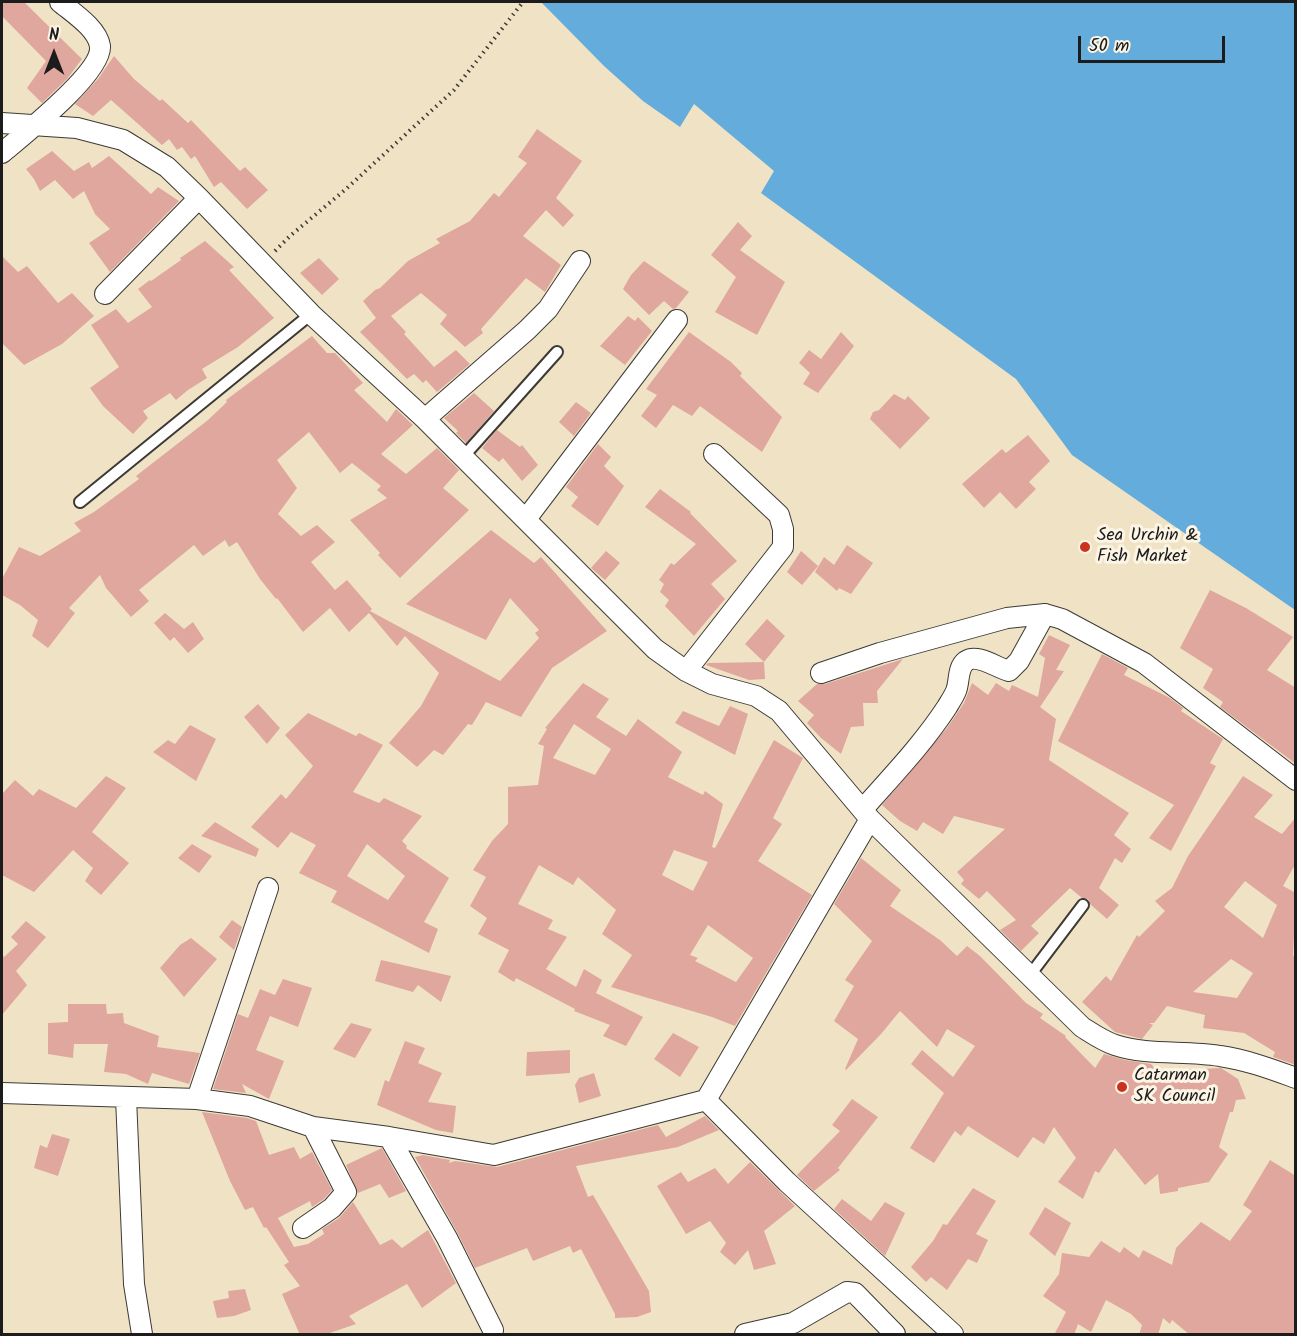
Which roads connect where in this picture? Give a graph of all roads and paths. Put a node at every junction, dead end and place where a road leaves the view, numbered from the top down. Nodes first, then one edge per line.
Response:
1 (60, 2) edge
2 (524, 2) edge
3 (2, 123) edge
4 (38, 124) junction
5 (2, 153) edge
6 (200, 198) junction
7 (580, 261) dead end
8 (263, 264) junction
9 (105, 294) dead end
10 (311, 314) junction
11 (677, 320) dead end
12 (557, 352) dead end
13 (425, 419) junction
14 (714, 454) dead end
15 (463, 456) junction
16 (80, 502) dead end
17 (526, 519) junction
18 (1045, 614) junction
19 (686, 671) junction
20 (821, 673) dead end
21 (1296, 780) edge
22 (866, 814) junction
23 (268, 888) dead end
24 (1083, 905) dead end
25 (1030, 975) junction
26 (1296, 1078) edge
27 (2, 1093) edge
28 (126, 1098) junction
29 (197, 1099) junction
30 (706, 1100) junction
31 (313, 1127) junction
32 (389, 1137) junction
33 (303, 1228) dead end
34 (796, 1329) edge
35 (493, 1330) dead end
36 (142, 1335) edge
37 (746, 1335) edge
38 (895, 1335) edge
39 (953, 1335) edge

1 - 4 street
2 - 8 path
3 - 4 street
4 - 5 street
4 - 6 street
6 - 8 street
6 - 9 street
7 - 13 street
8 - 10 street
10 - 13 street
10 - 16 lane
11 - 17 street
12 - 15 lane
13 - 15 street
14 - 19 street
15 - 17 street
17 - 19 street
18 - 20 street
18 - 21 street
18 - 22 street
19 - 22 street
22 - 25 street
22 - 30 street
23 - 29 street
24 - 25 lane
25 - 26 street
27 - 28 street
28 - 29 street
28 - 36 street
29 - 31 street
30 - 32 street
30 - 39 street
31 - 32 street
31 - 33 street
32 - 35 street
34 - 37 street
34 - 38 street

